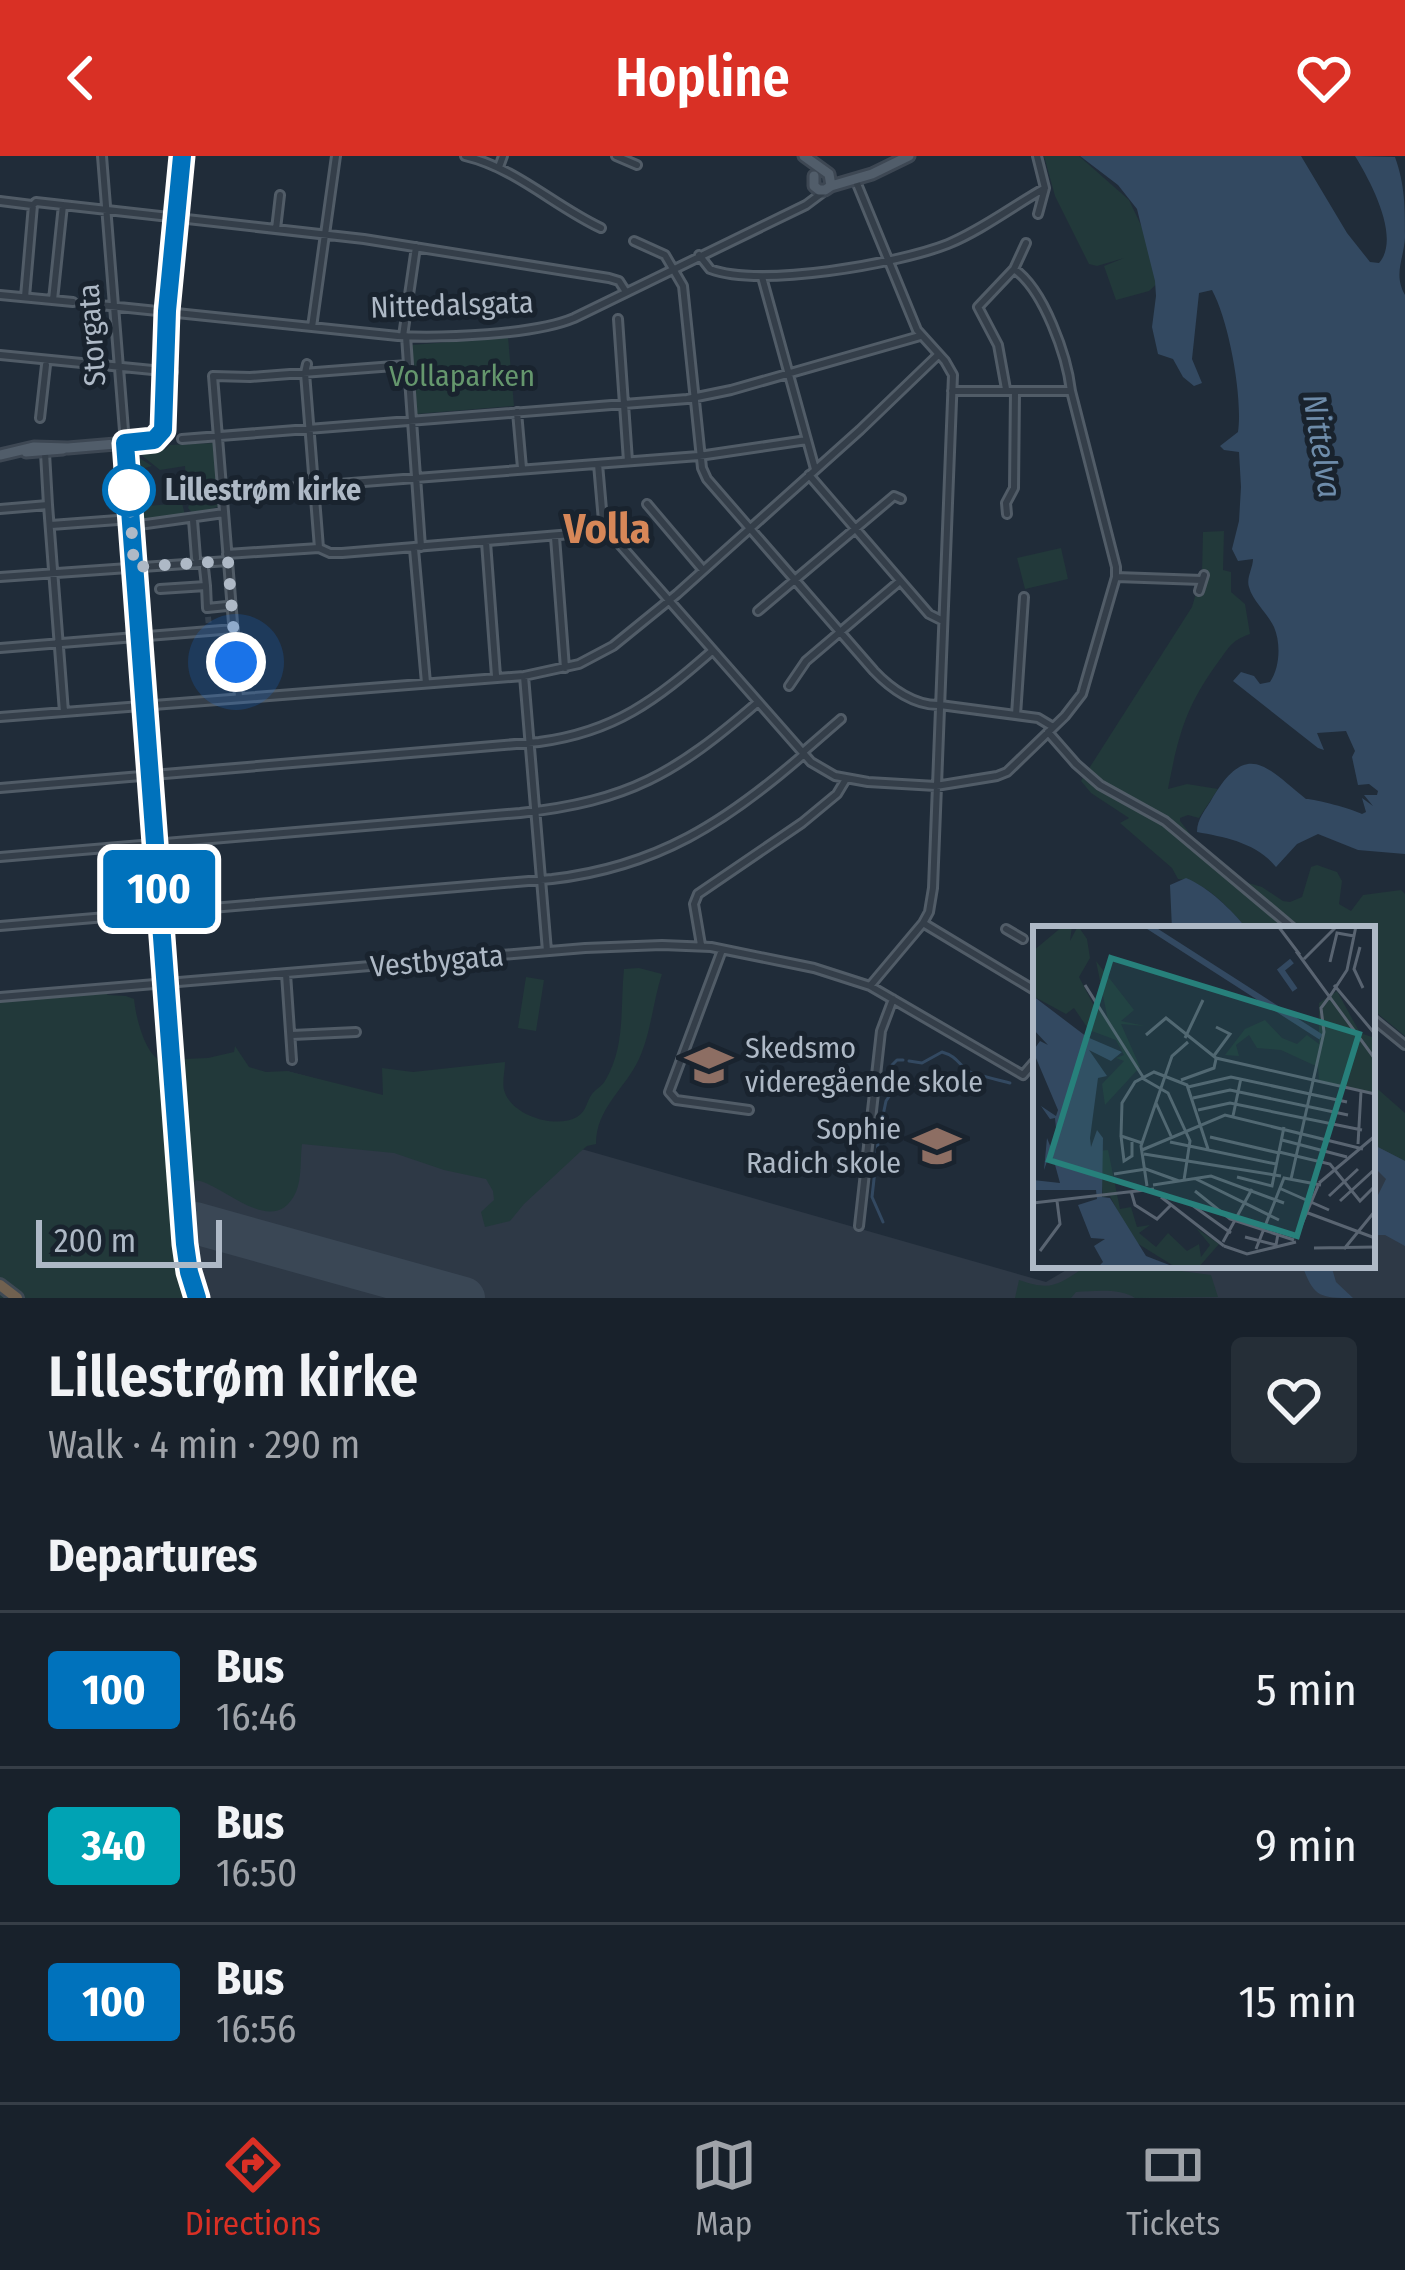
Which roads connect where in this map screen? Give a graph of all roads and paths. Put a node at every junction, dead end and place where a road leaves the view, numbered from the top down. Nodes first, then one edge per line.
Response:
1 (103, 156) edge
2 (182, 156) edge
3 (336, 156) edge
4 (465, 156) edge
5 (503, 156) edge
6 (616, 156) edge
7 (801, 156) edge
8 (909, 156) edge
9 (1037, 156) edge
10 (638, 165) dead end
11 (499, 167) junction
12 (855, 178) junction
13 (823, 181) junction
14 (1045, 188) junction
15 (280, 195) dead end
16 (0, 201) edge
17 (35, 205) junction
18 (63, 205) junction
19 (107, 212) junction
20 (1038, 214) dead end
21 (176, 219) junction
22 (601, 228) dead end
23 (276, 229) junction
24 (322, 234) junction
25 (634, 241) dead end
26 (1026, 243) dead end
27 (416, 247) junction
28 (699, 255) junction
29 (891, 262) junction
30 (1014, 269) junction
31 (675, 270) junction
32 (762, 277) junction
33 (626, 292) junction
34 (0, 295) edge
35 (25, 297) junction
36 (53, 300) junction
37 (73, 302) dead end
38 (90, 304) dead end
39 (114, 306) junction
40 (167, 311) junction
41 (618, 319) dead end
42 (312, 327) junction
43 (404, 336) junction
44 (920, 336) junction
45 (938, 355) junction
46 (0, 356) edge
47 (46, 365) dead end
48 (407, 365) junction
49 (119, 367) junction
50 (306, 369) junction
51 (169, 372) junction
52 (789, 372) junction
53 (1074, 388) junction
54 (1010, 390) junction
55 (952, 391) junction
56 (694, 398) junction
57 (624, 403) junction
58 (517, 412) junction
59 (40, 418) dead end
60 (412, 420) junction
61 (309, 428) junction
62 (218, 436) junction
63 (182, 439) dead end
64 (807, 440) junction
65 (125, 443) junction
66 (68, 448) junction
67 (21, 452) junction
68 (2, 453) edge
69 (45, 453) junction
70 (699, 456) junction
71 (628, 461) junction
72 (598, 464) junction
73 (522, 470) junction
74 (812, 472) junction
75 (416, 478) junction
76 (315, 486) junction
77 (222, 493) junction
78 (901, 500) dead end
79 (647, 504) dead end
80 (48, 505) junction
81 (2, 509) edge
82 (224, 513) junction
83 (1007, 514) dead end
84 (193, 519) junction
85 (135, 522) junction
86 (51, 525) junction
87 (749, 528) junction
88 (855, 529) junction
89 (608, 531) junction
90 (555, 537) junction
91 (486, 542) junction
92 (319, 548) junction
93 (417, 548) junction
94 (196, 558) dead end
95 (227, 558) junction
96 (134, 567) junction
97 (204, 568) dead end
98 (703, 570) junction
99 (54, 573) junction
100 (0, 577) edge
101 (1116, 577) junction
102 (794, 579) junction
103 (900, 580) junction
104 (206, 586) junction
105 (160, 589) dead end
106 (1199, 591) dead end
107 (1024, 597) dead end
108 (669, 601) junction
109 (227, 606) dead end
110 (758, 611) dead end
111 (943, 621) junction
112 (234, 629) junction
113 (840, 632) junction
114 (140, 636) junction
115 (58, 642) junction
116 (0, 648) edge
117 (712, 651) junction
118 (565, 668) junction
119 (524, 676) junction
120 (496, 678) junction
121 (426, 683) junction
122 (789, 686) dead end
123 (239, 698) junction
124 (757, 703) junction
125 (940, 705) junction
126 (145, 706) junction
127 (64, 712) junction
128 (1016, 715) junction
129 (0, 717) edge
130 (841, 719) dead end
131 (1051, 729) junction
132 (531, 742) junction
133 (803, 754) junction
134 (150, 775) junction
135 (846, 779) junction
136 (936, 786) junction
137 (0, 788) edge
138 (536, 811) junction
139 (155, 844) junction
140 (0, 857) edge
141 (542, 880) junction
142 (160, 913) junction
143 (923, 923) junction
144 (0, 926) edge
145 (1290, 926) edge
146 (1006, 929) dead end
147 (1023, 939) dead end
148 (701, 946) junction
149 (722, 949) junction
150 (547, 951) junction
151 (286, 973) junction
152 (166, 983) junction
153 (870, 986) junction
154 (1033, 990) edge
155 (0, 997) edge
156 (893, 999) junction
157 (1375, 1020) edge
158 (356, 1032) dead end
159 (292, 1035) junction
160 (1405, 1045) edge
161 (292, 1060) dead end
162 (1033, 1063) edge
163 (749, 1110) dead end
164 (860, 1226) dead end
165 (0, 1285) edge
166 (17, 1298) edge
167 (197, 1298) edge

1 - 19 street, Storgata
2 - 21 main road
3 - 24 street
4 - 11 street
5 - 11 street
6 - 10 street
7 - 13 main road
8 - 12 main road
9 - 14 street
11 - 22 street
12 - 13 main road
12 - 29 street
13 - 28 street, Nittedalsgata
14 - 20 street
14 - 29 street
15 - 23 street
16 - 17 street
17 - 18 street
17 - 35 street
18 - 19 street
18 - 36 street
19 - 21 street
19 - 39 street, Storgata
21 - 23 street
21 - 40 main road
23 - 24 street
24 - 27 street
24 - 42 street
25 - 31 street
26 - 30 street
27 - 33 street
27 - 43 street
28 - 31 street, Nittedalsgata
28 - 32 street
29 - 32 street
29 - 44 street
30 - 53 street
30 - 54 street
31 - 33 street, Nittedalsgata
31 - 56 street
32 - 52 street
33 - 43 street, Nittedalsgata
34 - 35 street
35 - 36 street
36 - 37 street
38 - 39 street, Nittedalsgata
39 - 40 street, Nittedalsgata
39 - 49 street, Storgata
40 - 42 street, Nittedalsgata
40 - 51 main road
41 - 57 street
42 - 43 street, Nittedalsgata
43 - 48 street
44 - 45 street
44 - 52 street
45 - 55 street
45 - 74 street
46 - 49 street
47 - 59 street
48 - 50 street
48 - 60 street
49 - 51 street
49 - 65 street, Storgata
50 - 61 street
50 - 62 street
51 - 65 main road
52 - 56 street
52 - 64 street
53 - 54 street
53 - 101 street
54 - 55 street
54 - 83 street
55 - 111 street
56 - 57 street
56 - 70 street
57 - 58 street
57 - 71 street
58 - 60 street
58 - 73 street
60 - 61 street
60 - 75 street
61 - 62 street
61 - 76 street
62 - 63 street
62 - 77 street
64 - 70 street
64 - 74 street
65 - 66 main road
65 - 85 main road, Storgata
66 - 67 main road
66 - 69 main road
67 - 68 main road
67 - 69 main road
69 - 80 street
70 - 71 street
70 - 87 street
71 - 72 street
72 - 73 street
72 - 89 street
73 - 75 street
74 - 87 street
74 - 88 street
75 - 76 street
75 - 93 street
76 - 77 street
76 - 92 street
77 - 82 street
78 - 88 street
79 - 98 street
80 - 81 street
80 - 86 street
82 - 84 street
82 - 95 street
84 - 85 street
84 - 94 street
85 - 86 street
85 - 96 main road, Storgata
86 - 99 street
87 - 98 street
87 - 102 street
88 - 102 street
88 - 103 street
89 - 90 street
89 - 108 street
90 - 91 street
90 - 118 street
91 - 93 street
91 - 120 street
92 - 93 street
92 - 95 street
93 - 121 street
95 - 96 street
95 - 112 street
96 - 99 street
96 - 114 main road, Storgata
97 - 104 street
98 - 108 street
99 - 100 street
99 - 115 street
101 - 106 street
101 - 131 street
102 - 110 street
102 - 113 street
103 - 111 street
103 - 113 street
104 - 105 street
104 - 109 street
107 - 128 street
108 - 117 street
108 - 118 street
111 - 125 street
112 - 114 street
112 - 123 street
113 - 122 street
113 - 125 street
114 - 115 street
114 - 126 main road, Storgata
115 - 116 street
115 - 127 street
117 - 124 street
117 - 132 street
118 - 119 street
119 - 120 street
119 - 132 street
120 - 121 street
121 - 123 street
123 - 126 street
124 - 133 street
124 - 138 street
125 - 128 street
125 - 136 street
126 - 127 street
126 - 134 main road, Storgata
127 - 129 street
128 - 131 street
130 - 133 street
131 - 136 street
131 - 145 street
132 - 134 street
132 - 138 street
133 - 135 street
133 - 141 street
134 - 137 street
134 - 139 main road, Storgata
135 - 136 street
135 - 148 street
136 - 143 street
138 - 139 street
138 - 141 street
139 - 140 street
139 - 142 main road, Storgata
141 - 142 street
141 - 150 street
142 - 144 street
142 - 152 main road, Storgata
143 - 153 street
143 - 154 street
146 - 147 street
148 - 149 street, Vestbygata
148 - 150 street, Vestbygata
149 - 153 street, Vestbygata
149 - 163 street
150 - 151 street, Vestbygata
151 - 152 street, Vestbygata
151 - 159 street
152 - 155 street, Vestbygata
152 - 167 main road, Storgata
153 - 156 street, Vestbygata
156 - 162 street, Vestbygata
156 - 164 street
157 - 160 street
158 - 159 street
159 - 161 street
165 - 166 highway

